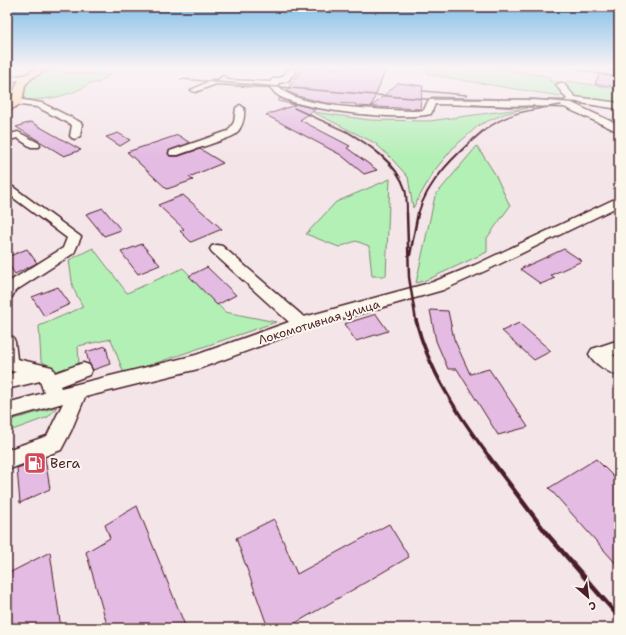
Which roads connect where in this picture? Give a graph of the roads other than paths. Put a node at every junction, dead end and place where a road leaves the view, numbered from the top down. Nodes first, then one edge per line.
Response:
1 (18, 98) edge
2 (287, 98) edge
3 (567, 98) edge
4 (569, 101) junction
5 (23, 103) dead end
6 (619, 106) edge
7 (240, 108) dead end
8 (7, 109) edge
9 (619, 129) edge
10 (75, 136) dead end
11 (7, 138) edge
12 (35, 145) dead end
13 (174, 153) dead end
14 (7, 189) edge
15 (619, 201) edge
16 (217, 249) dead end
17 (7, 293) edge
18 (301, 324) junction
19 (7, 342) edge
20 (619, 346) edge
21 (619, 369) edge
22 (83, 370) dead end
23 (7, 382) edge
24 (50, 384) junction
25 (78, 391) junction
26 (7, 412) edge
27 (7, 460) edge

1 - 8 main road
2 - 4 street
3 - 4 street
4 - 6 street
4 - 9 street
5 - 10 street
7 - 13 street
11 - 12 street
14 - 17 street
15 - 18 street, Локомотивная улица
16 - 18 street
18 - 25 street, Локомотивная улица
19 - 24 street
20 - 21 street
22 - 24 street
23 - 24 street
24 - 25 street, Локомотивная улица
24 - 26 street, Локомотивная улица
25 - 27 street

